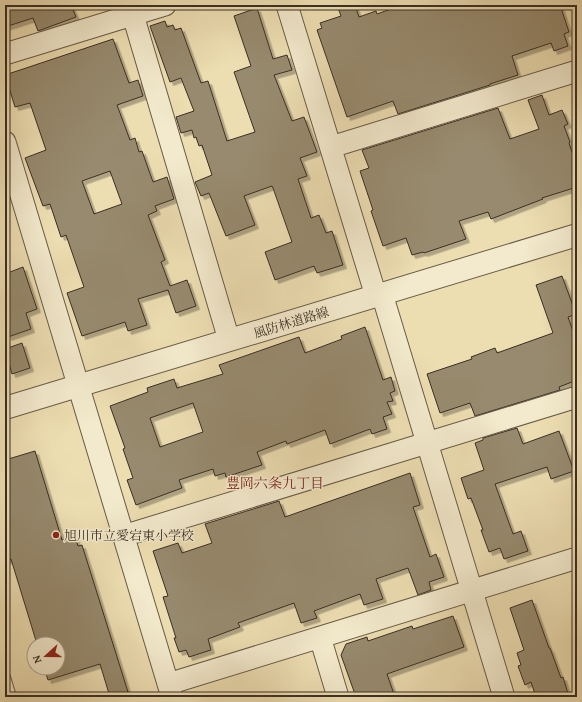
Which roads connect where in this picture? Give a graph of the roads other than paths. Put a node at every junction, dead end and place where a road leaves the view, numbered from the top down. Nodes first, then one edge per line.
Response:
1 (165, 5) edge
2 (291, 6) edge
3 (131, 10) edge
4 (5, 54) edge
5 (577, 71) edge
6 (5, 142) edge
7 (331, 147) junction
8 (577, 235) edge
9 (379, 295) junction
10 (229, 340) junction
11 (78, 386) junction
12 (577, 397) edge
13 (5, 408) edge
14 (427, 443) junction
15 (123, 536) junction
16 (577, 558) edge
17 (471, 590) junction
18 (320, 637) junction
19 (5, 677) edge
20 (170, 690) edge
21 (11, 697) edge
22 (338, 697) edge
23 (504, 697) edge

1 - 3 street
2 - 7 street
3 - 4 street
3 - 10 street
5 - 7 street
6 - 11 street
7 - 9 street
8 - 9 street, 風防林道路線
9 - 10 street, 風防林道路線
9 - 14 street
10 - 11 street, 風防林道路線
11 - 13 street, 風防林道路線
11 - 15 street
12 - 14 street
14 - 15 street
14 - 17 street
15 - 20 street
16 - 17 street
17 - 18 street
17 - 23 street
18 - 20 street
18 - 22 street
19 - 21 lane

